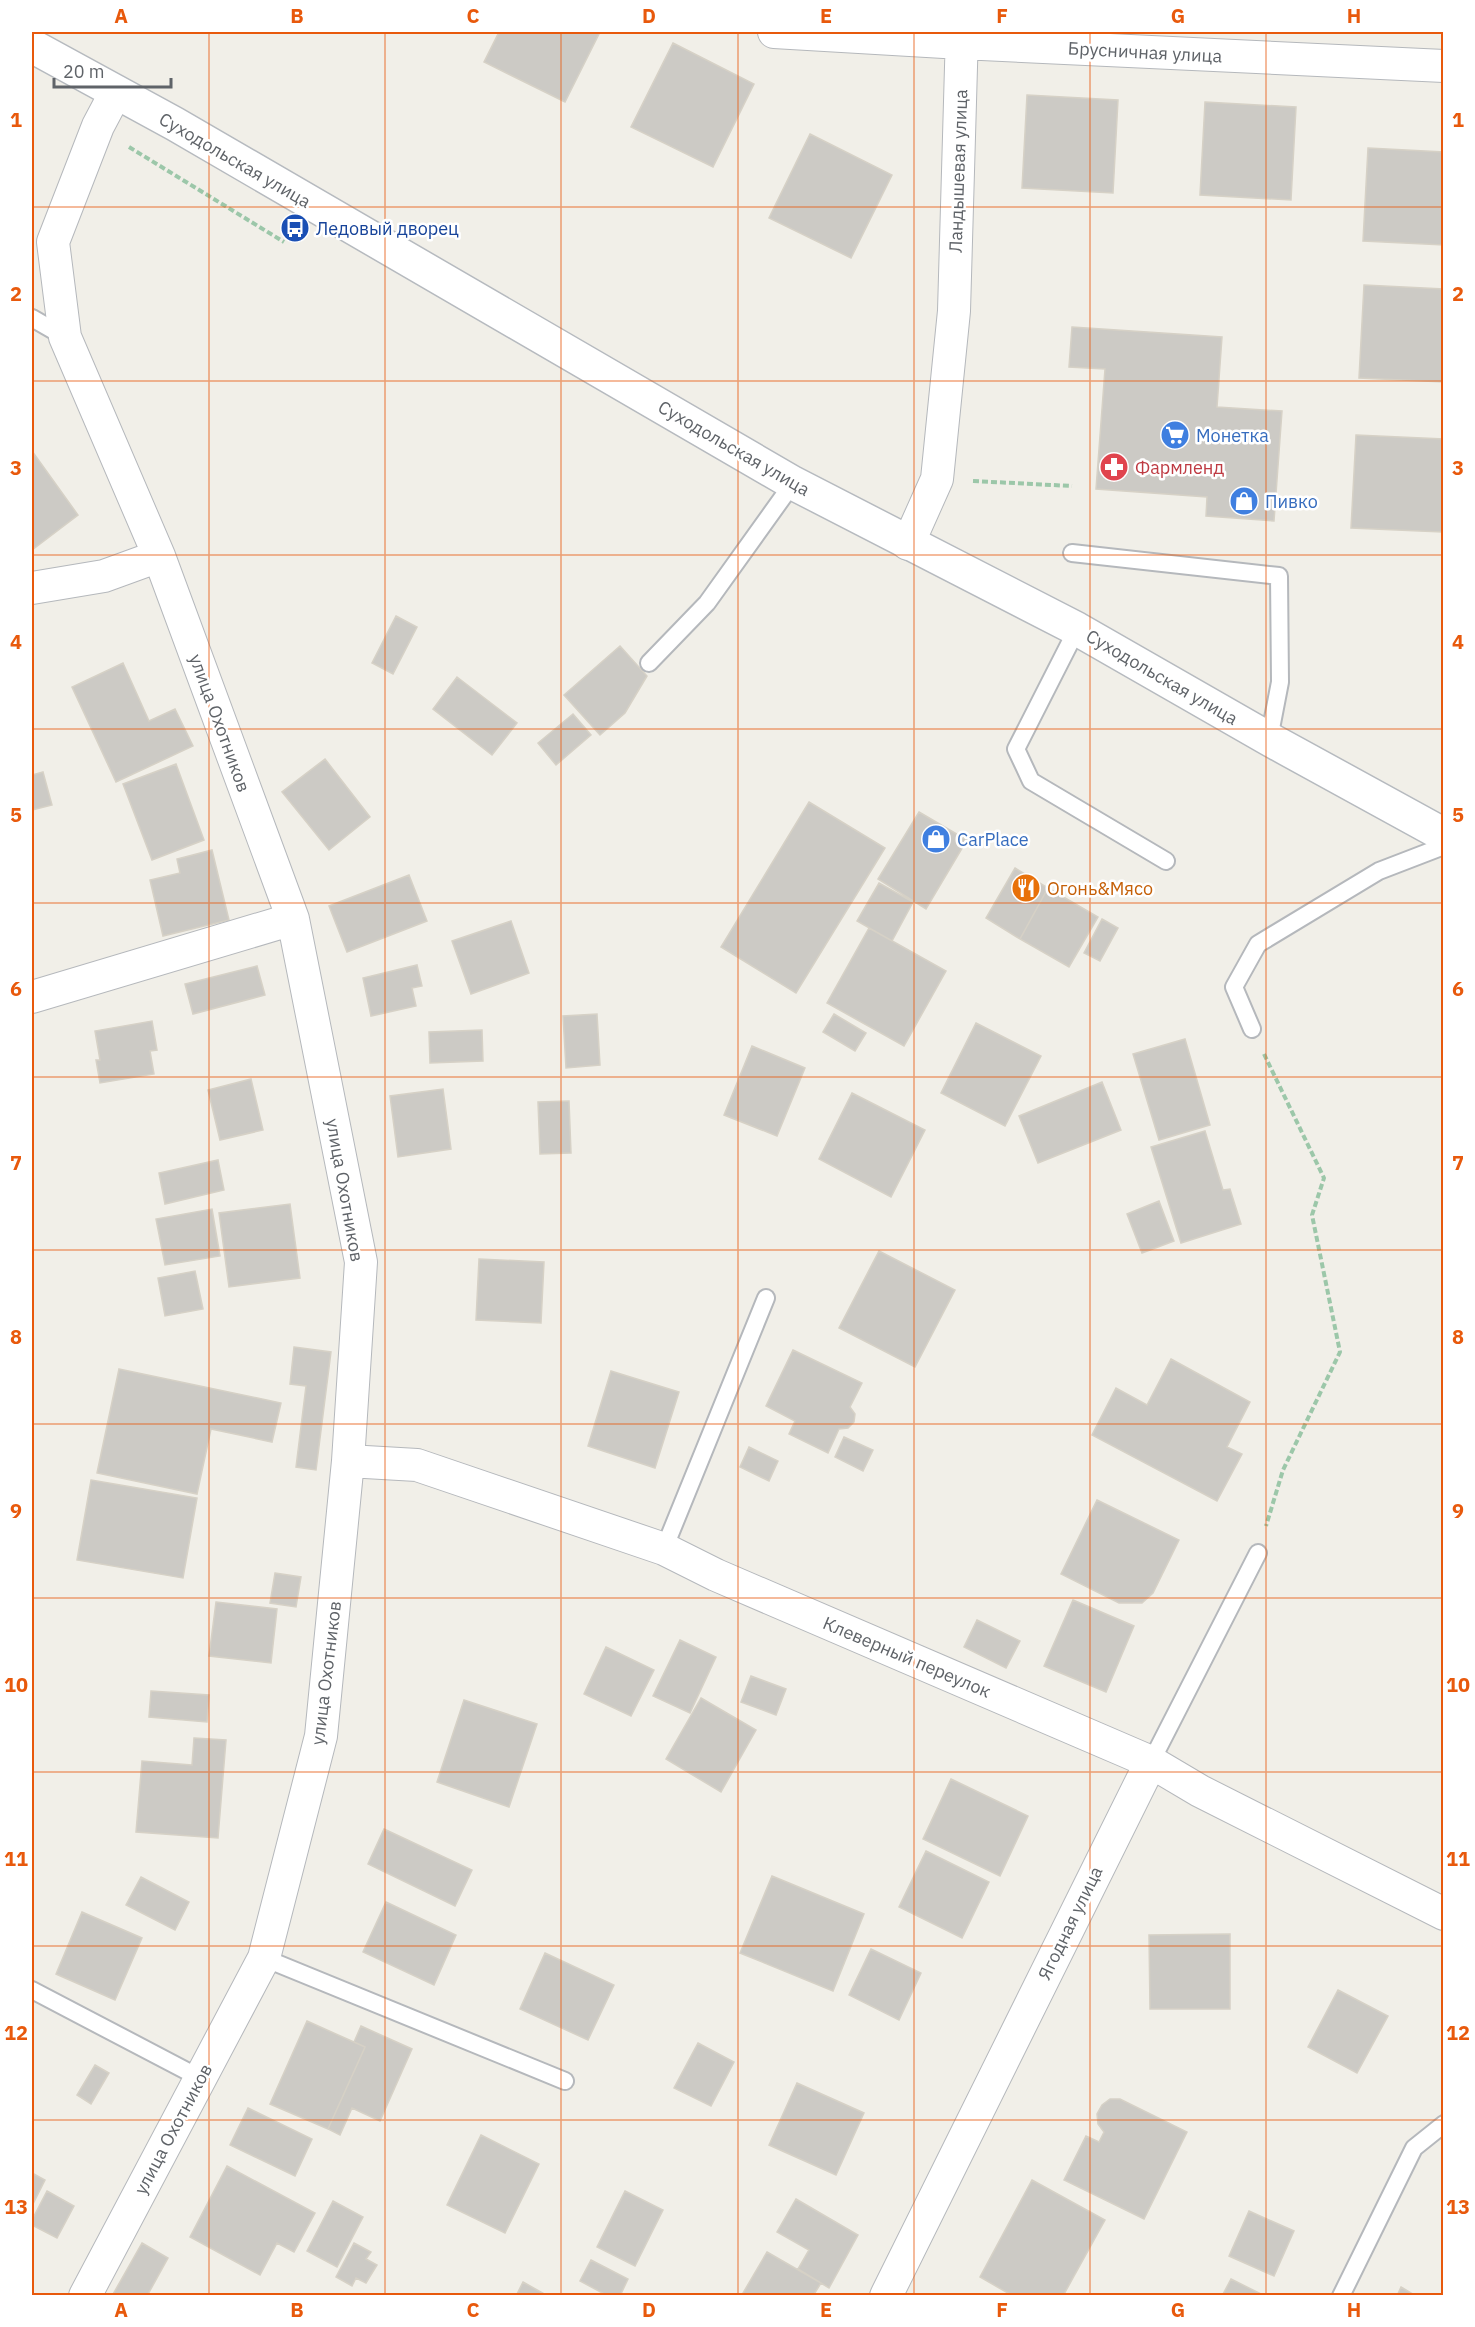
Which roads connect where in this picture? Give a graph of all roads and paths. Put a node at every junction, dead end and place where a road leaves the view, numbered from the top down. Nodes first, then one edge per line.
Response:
1 (774, 32) edge
2 (962, 37) edge
3 (32, 46) edge
4 (1443, 66) edge
5 (116, 92) junction
6 (98, 126) junction
7 (284, 242) dead end
8 (32, 318) edge
9 (64, 337) junction
10 (937, 479) junction
11 (793, 483) junction
12 (1072, 486) dead end
13 (908, 544) junction
14 (1072, 554) dead end
15 (159, 556) junction
16 (32, 588) edge
17 (1077, 629) junction
18 (650, 663) dead end
19 (1269, 739) junction
20 (1443, 835) edge
21 (1443, 846) edge
22 (1166, 861) dead end
23 (293, 919) junction
24 (32, 997) edge
25 (1252, 1029) joint
26 (766, 1298) dead end
27 (348, 1461) junction
28 (664, 1549) junction
29 (1257, 1553) joint
30 (1151, 1762) junction
31 (1443, 1914) edge
32 (264, 1958) junction
33 (32, 1990) edge
34 (200, 2078) junction
35 (565, 2081) dead end
36 (1443, 2124) edge
37 (85, 2295) edge
38 (886, 2295) edge
39 (1341, 2295) edge

1 - 2 street, Брусничная улица
2 - 4 street, Брусничная улица
2 - 10 street, Ландышевая улица
3 - 5 main road, Суходольская улица
5 - 6 street, улица Охотников
5 - 11 main road, Суходольская улица
6 - 7 path
6 - 9 street, улица Охотников
8 - 9 lane
9 - 15 street, улица Охотников
10 - 12 path
10 - 13 street, Ландышевая улица
11 - 13 main road, Суходольская улица
11 - 18 lane
13 - 17 main road, Суходольская улица
14 - 19 lane
15 - 16 street
15 - 23 street, улица Охотников
17 - 19 main road, Суходольская улица
17 - 22 lane
19 - 20 main road, Суходольская улица
21 - 25 lane
23 - 24 street
23 - 27 street, улица Охотников
25 - 29 path
26 - 28 lane
27 - 28 street, Клеверный переулок
27 - 32 street, улица Охотников
28 - 30 street, Клеверный переулок
29 - 30 lane, Ягодная улица
30 - 31 street, Клеверный переулок
30 - 38 street, Ягодная улица
32 - 34 street, улица Охотников
32 - 35 lane
33 - 34 lane
34 - 37 street, улица Охотников
36 - 39 lane

